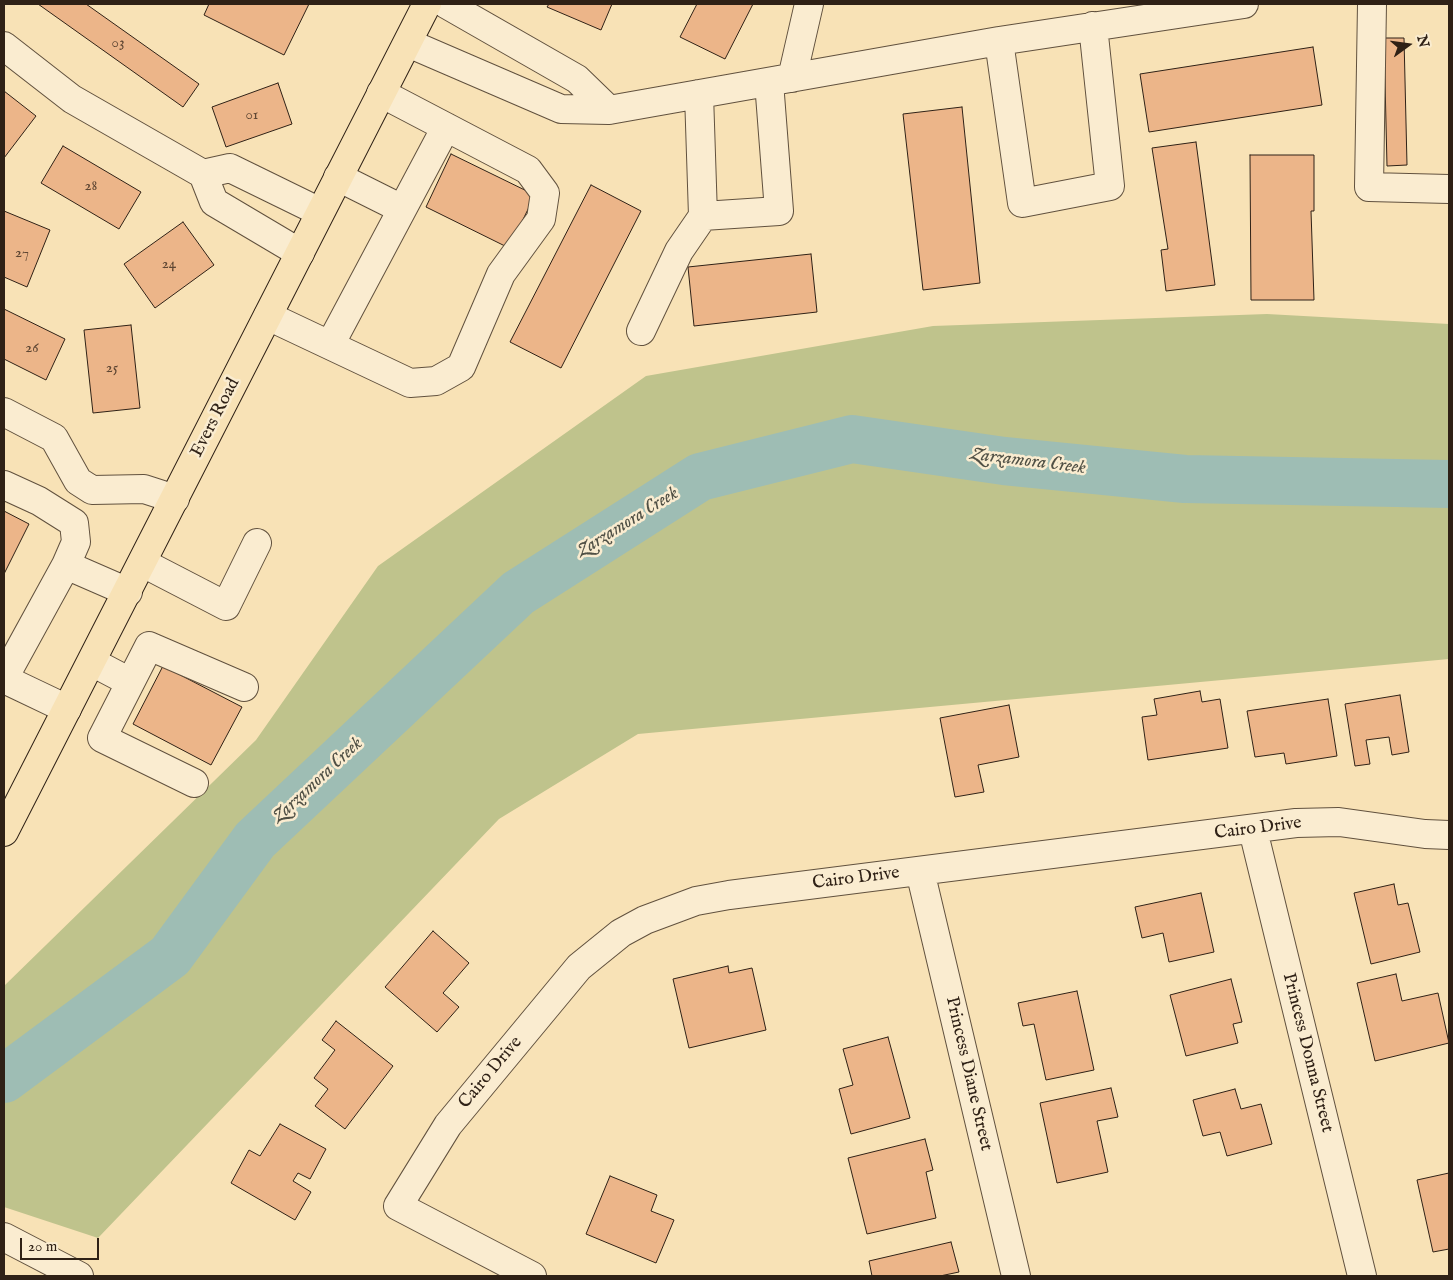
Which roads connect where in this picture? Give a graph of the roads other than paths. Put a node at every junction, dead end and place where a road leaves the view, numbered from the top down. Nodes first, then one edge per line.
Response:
1 (430, 4) edge
2 (809, 4) edge
3 (1244, 4) edge
4 (1372, 4) edge
5 (1093, 26) junction
6 (999, 41) junction
7 (408, 42) junction
8 (4, 46) edge
9 (780, 80) junction
10 (381, 93) junction
11 (699, 94) junction
12 (609, 110) junction
13 (446, 126) junction
14 (203, 174) junction
15 (338, 177) junction
16 (1449, 189) edge
17 (402, 209) junction
18 (320, 212) junction
19 (703, 216) junction
20 (300, 253) junction
21 (268, 316) junction
22 (641, 331) dead end
23 (330, 345) junction
24 (4, 412) edge
25 (4, 485) edge
26 (175, 500) junction
27 (258, 542) dead end
28 (143, 563) junction
29 (66, 564) junction
30 (128, 592) junction
31 (92, 662) junction
32 (4, 679) edge
33 (130, 682) junction
34 (244, 687) dead end
35 (67, 709) junction
36 (194, 783) dead end
37 (1253, 830) junction
38 (4, 832) edge
39 (1449, 835) edge
40 (920, 871) junction
41 (4, 1237) edge
42 (79, 1276) edge
43 (532, 1276) edge
44 (1016, 1276) edge
45 (1362, 1276) edge

1 - 7 main road, Evers Road
1 - 12 street
2 - 9 street
3 - 5 street
4 - 16 street
5 - 6 street
5 - 6 street
6 - 9 street
7 - 10 main road, Evers Road
7 - 12 street
8 - 14 street
9 - 11 street
9 - 19 street
10 - 13 street
10 - 15 main road, Evers Road
11 - 12 street
11 - 19 street
13 - 17 street
13 - 23 street
14 - 18 street
14 - 20 street
15 - 17 street
15 - 18 main road, Evers Road
17 - 23 street
18 - 20 main road, Evers Road
19 - 22 street
20 - 21 main road, Evers Road
21 - 23 street
21 - 26 main road, Evers Road
24 - 26 street
25 - 29 street
26 - 28 main road, Evers Road
27 - 28 street
28 - 30 main road, Evers Road
29 - 30 street
29 - 32 street
30 - 31 main road, Evers Road
31 - 33 street
31 - 35 main road, Evers Road
32 - 35 street
33 - 34 street
33 - 36 street
35 - 38 main road, Evers Road
37 - 39 street, Cairo Drive
37 - 40 street, Cairo Drive
37 - 45 street, Princess Donna Street
40 - 43 street, Cairo Drive
40 - 44 street, Princess Diane Street
41 - 42 street

